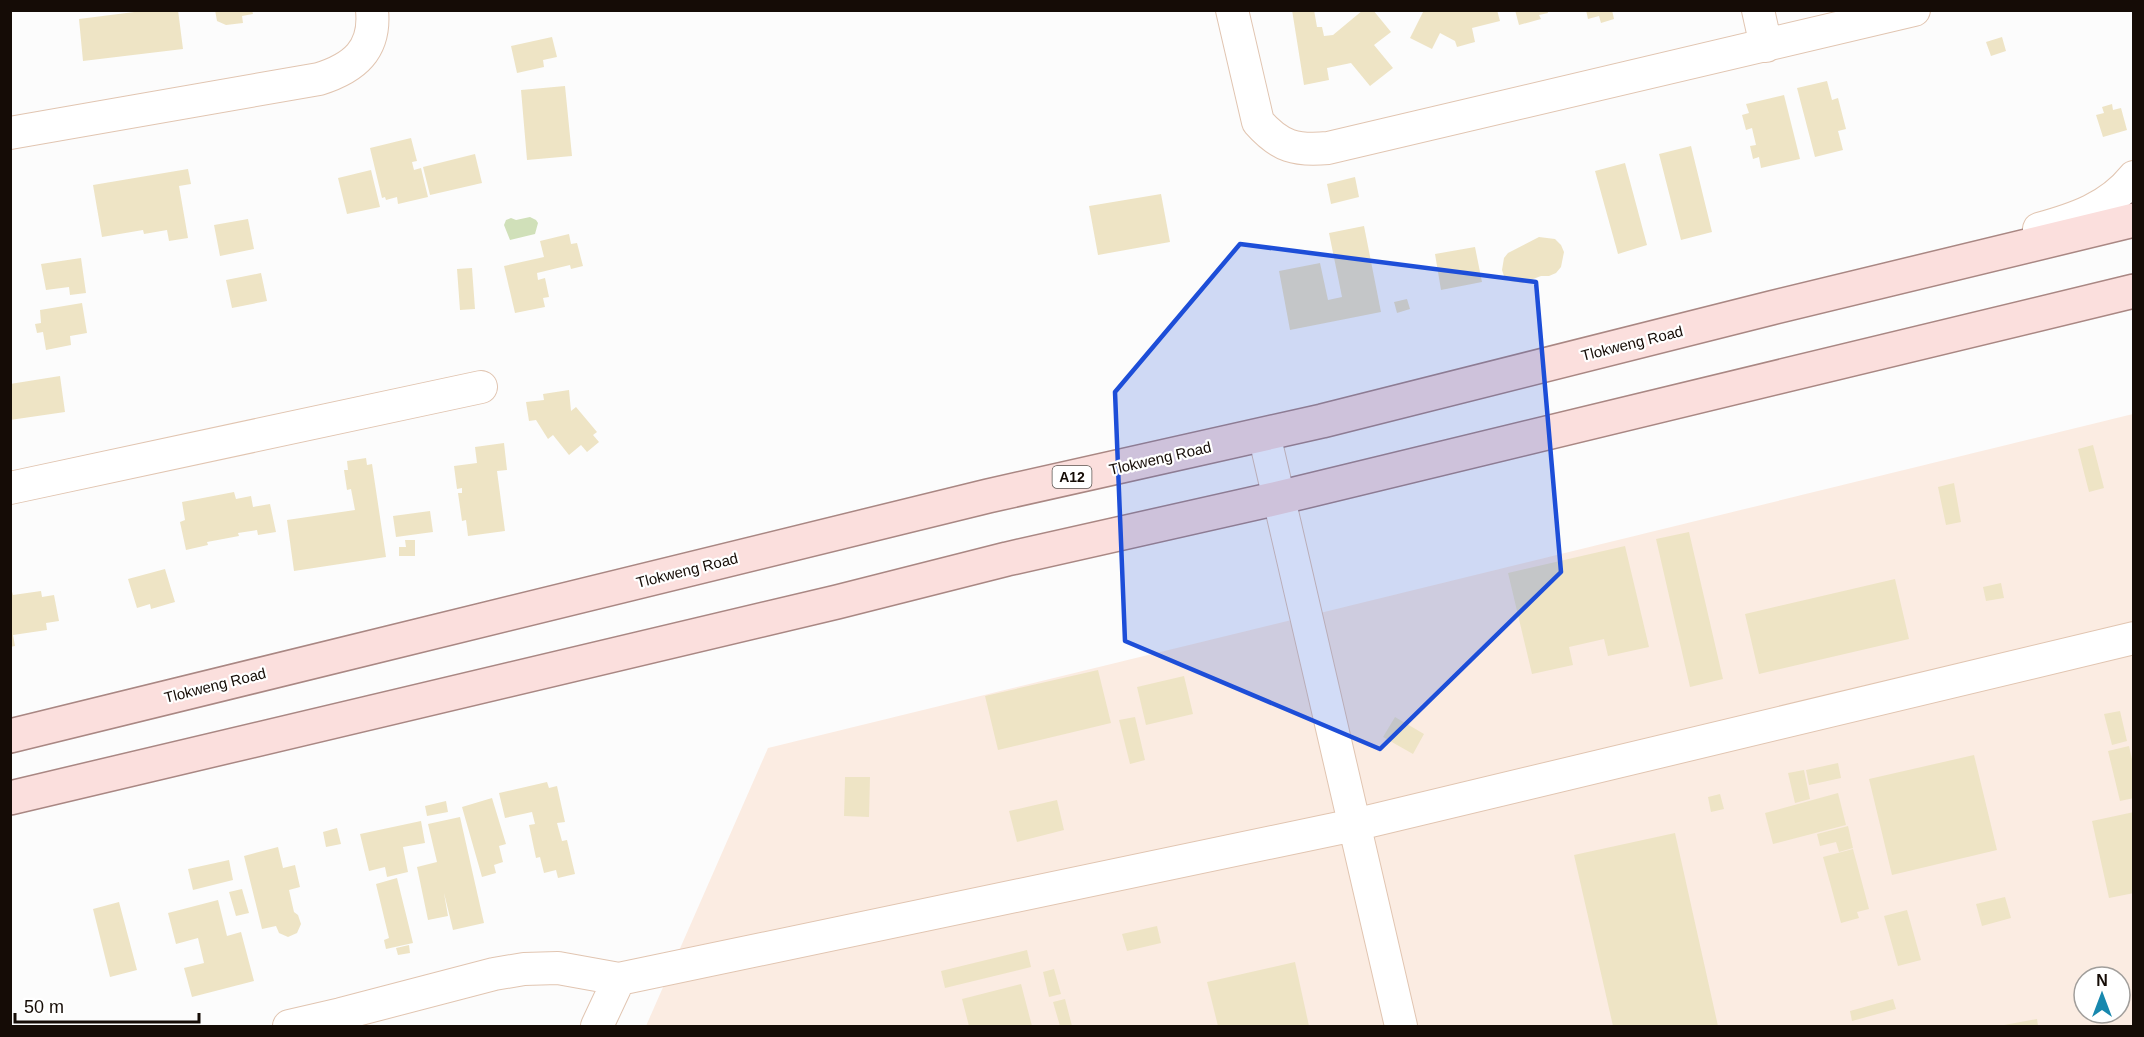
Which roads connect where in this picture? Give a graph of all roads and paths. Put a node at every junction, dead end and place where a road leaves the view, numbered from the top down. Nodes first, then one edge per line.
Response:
1 (372, 10) edge
2 (1232, 10) edge
3 (1758, 10) edge
4 (1914, 10) edge
5 (1766, 46) junction
6 (10, 133) edge
7 (2133, 177) edge
8 (2133, 220) edge
9 (2133, 291) edge
10 (1771, 308) junction
11 (481, 387) dead end
12 (1264, 434) junction
13 (10, 488) edge
14 (1278, 498) junction
15 (2133, 638) edge
16 (10, 736) edge
17 (10, 798) edge
18 (1354, 825) junction
19 (619, 979) junction
20 (337, 1020) edge
21 (289, 1026) edge
22 (597, 1026) edge
23 (1401, 1026) edge

1 - 6 street
2 - 5 street
3 - 5 street
4 - 5 street
7 - 10 street
8 - 10 main road, Tlokweng Road / A12
9 - 14 main road
10 - 12 main road, Tlokweng Road / A12
11 - 13 street
12 - 14 street
12 - 16 main road, Tlokweng Road / A12
14 - 17 main road
14 - 18 street
15 - 18 street
18 - 19 street
18 - 23 street
19 - 20 street
19 - 22 street
20 - 21 street

